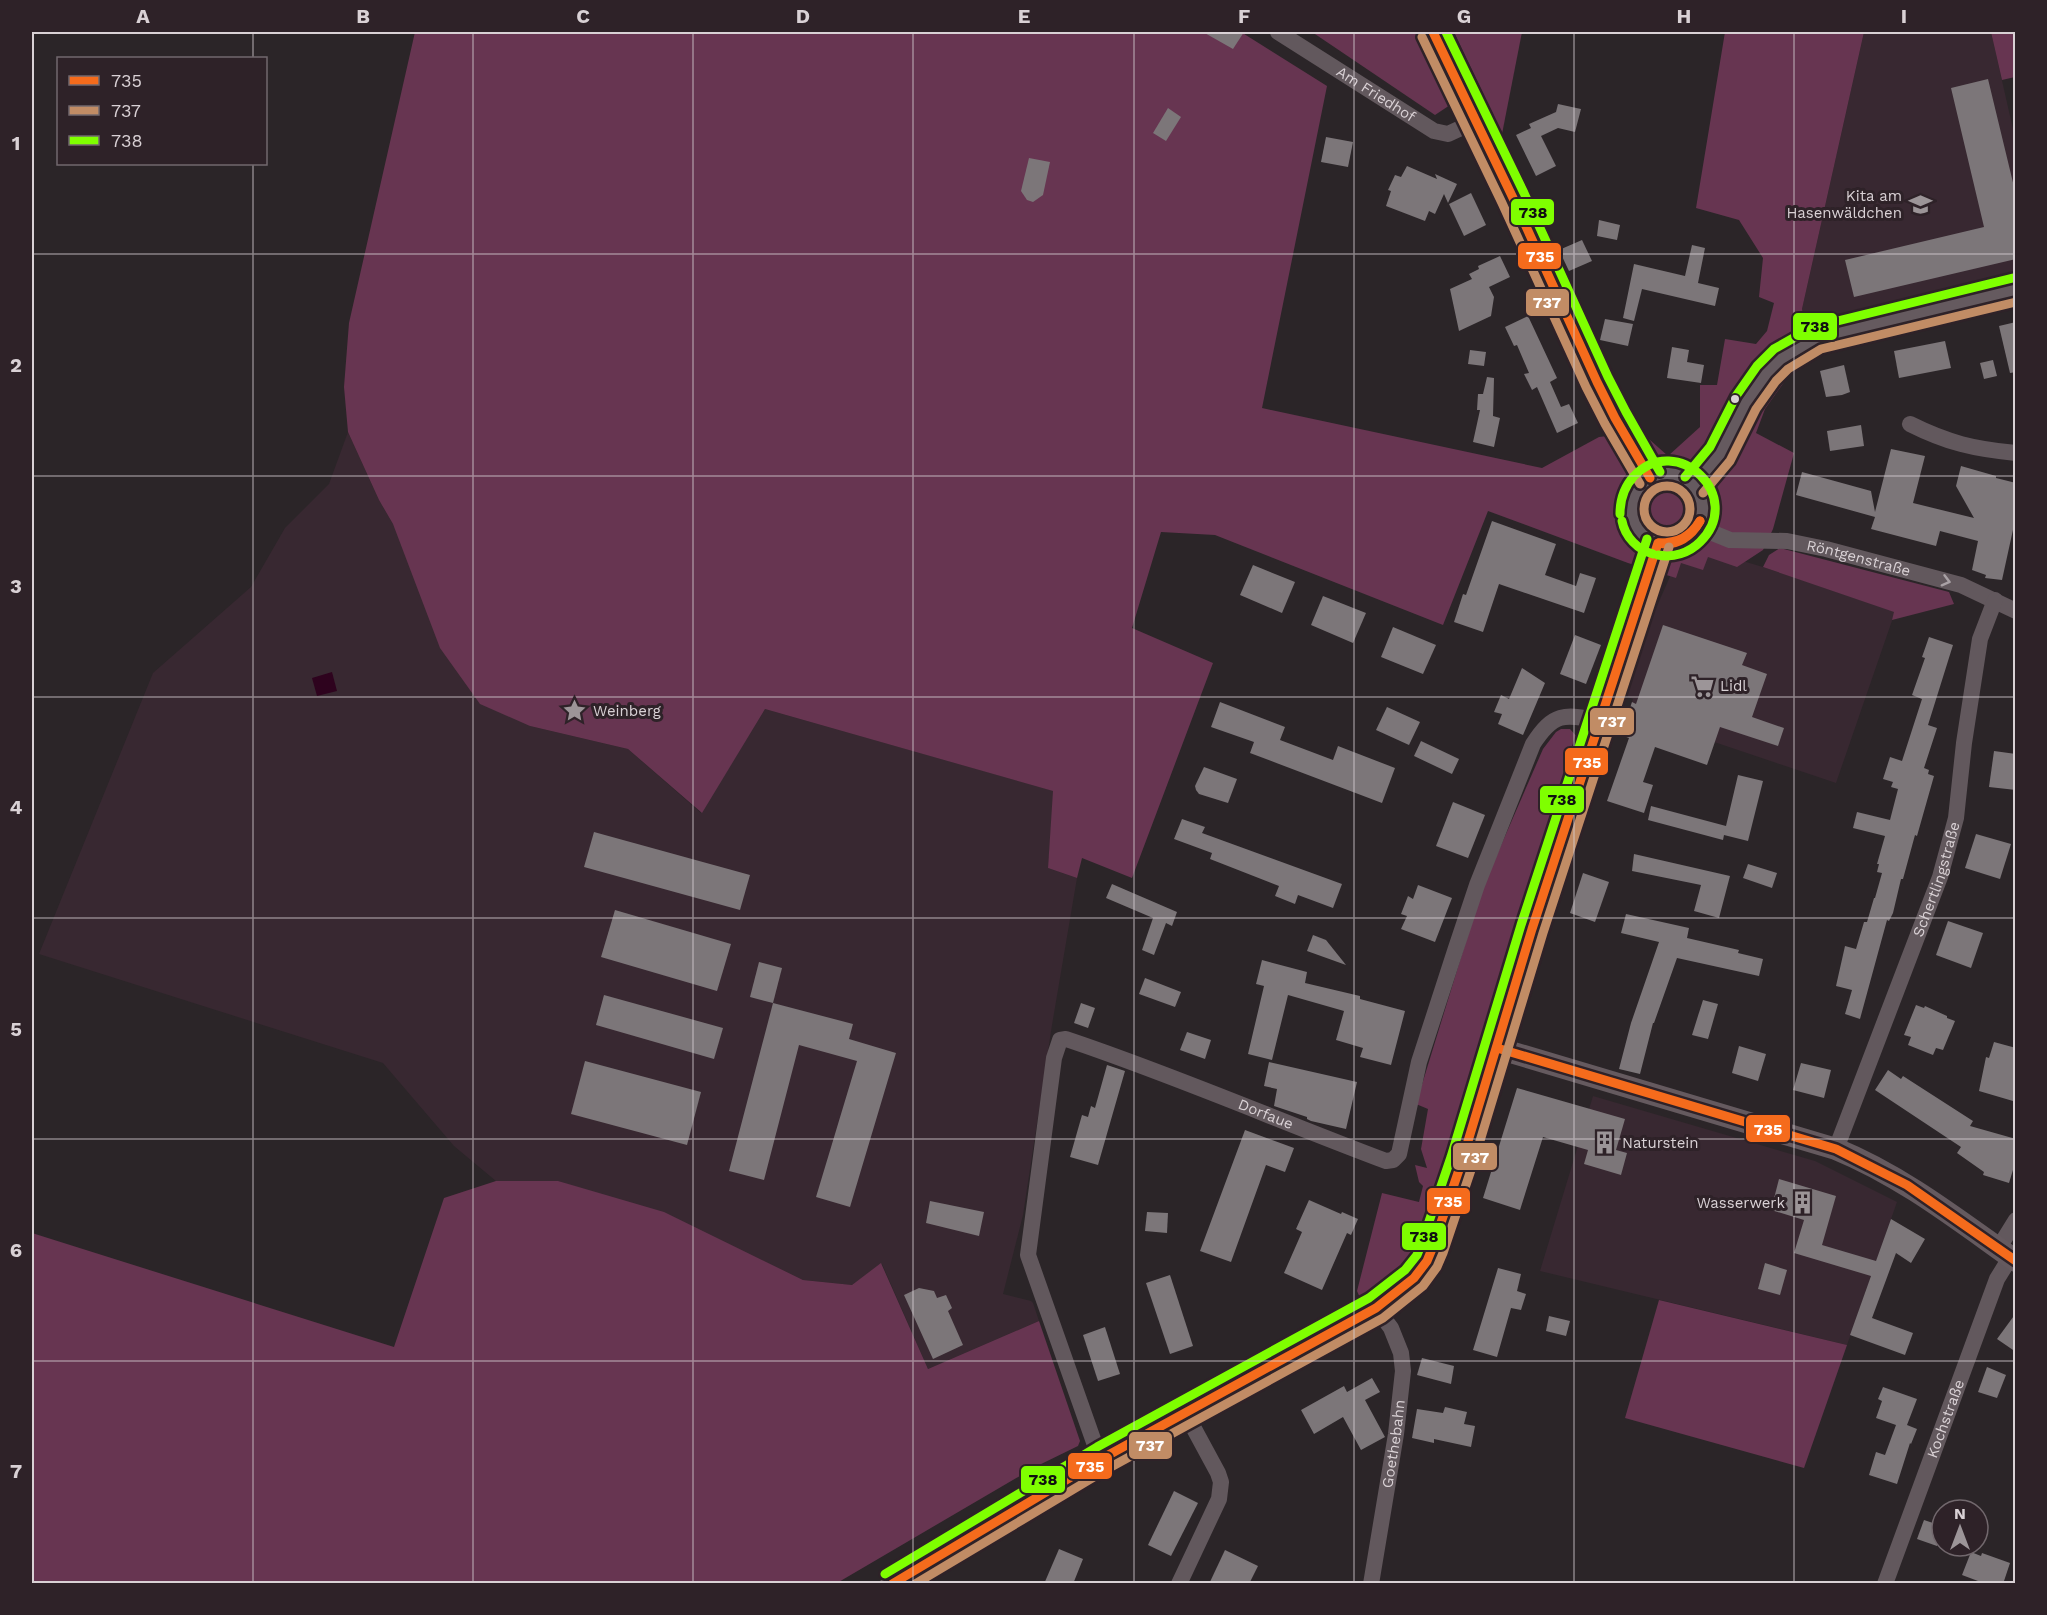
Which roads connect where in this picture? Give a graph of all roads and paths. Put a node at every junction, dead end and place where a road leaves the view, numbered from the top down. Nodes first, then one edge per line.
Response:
1 (1278, 32) edge
2 (1433, 32) edge
3 (1476, 121) junction
4 (2016, 290) edge
5 (1910, 424) dead end
6 (2015, 452) edge
7 (1650, 478) junction
8 (1694, 485) junction
9 (1698, 527) junction
10 (1658, 543) junction
11 (1995, 600) junction
12 (2016, 611) edge
13 (1599, 721) junction
14 (1497, 1048) junction
15 (1836, 1149) junction
16 (2016, 1220) edge
17 (2008, 1256) edge
18 (1376, 1308) junction
19 (1185, 1412) junction
20 (1102, 1458) junction
21 (891, 1584) edge
22 (1179, 1584) edge
23 (1371, 1584) edge
24 (1885, 1584) edge

1 - 3 street, Am Friedhof
2 - 3 street
3 - 7 street
4 - 8 street
5 - 6 street
7 - 8 street
7 - 10 street
8 - 9 street
9 - 10 street
9 -> 11 street, Röntgenstraße
10 - 13 street
11 - 12 street, Röntgenstraße
11 - 15 street, Schertlingstraße
13 - 14 street
13 - 20 street, Dorfaue
14 - 15 street
14 - 18 street
15 - 17 street
16 - 17 street, Kochstraße
17 - 24 street, Kochstraße
18 - 19 street
18 - 23 street, Goethebahn
19 - 20 street
19 - 22 street
20 - 21 street

